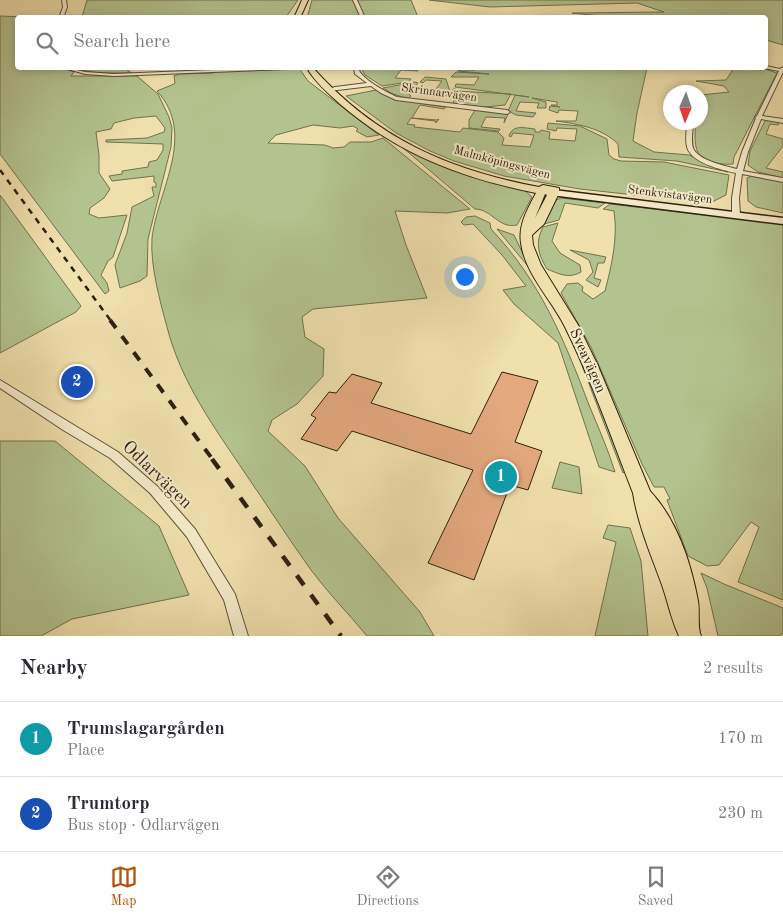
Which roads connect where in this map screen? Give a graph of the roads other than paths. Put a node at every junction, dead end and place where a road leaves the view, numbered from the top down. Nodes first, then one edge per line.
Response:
1 (64, 0) edge
2 (305, 0) edge
3 (355, 0) edge
4 (62, 15) edge
5 (298, 15) edge
6 (362, 15) edge
7 (768, 67) edge
8 (74, 70) edge
9 (239, 70) edge
10 (312, 70) edge
11 (356, 70) edge
12 (782, 70) edge
13 (372, 84) junction
14 (331, 90) junction
15 (507, 112) dead end
16 (758, 117) junction
17 (783, 121) edge
18 (690, 130) edge
19 (739, 170) junction
20 (783, 180) edge
21 (543, 189) junction
22 (555, 191) junction
23 (736, 212) junction
24 (783, 216) edge
25 (783, 221) edge
26 (528, 233) junction
27 (0, 383) edge
28 (689, 634) edge
29 (241, 636) edge

1 - 4 street
2 - 5 main road
3 - 6 street
7 - 12 street
8 - 9 street
10 - 14 main road, Malmköpingsvägen
11 - 13 street, Skrinnarvägen
12 - 16 street
13 - 14 street
13 - 15 street, Skrinnarvägen
14 - 21 main road, Malmköpingsvägen
16 - 17 street
16 - 19 street
18 - 19 street
19 - 20 street
19 - 23 street
21 - 22 main road, Malmköpingsvägen
21 - 26 main road, Sveavägen
22 - 23 main road, Stenkvistavägen
22 - 26 main road
23 - 24 main road, Stenkvistavägen
23 - 25 main road, Stenkvistavägen
26 - 28 main road, Sveavägen
27 - 29 street, Odlarvägen

